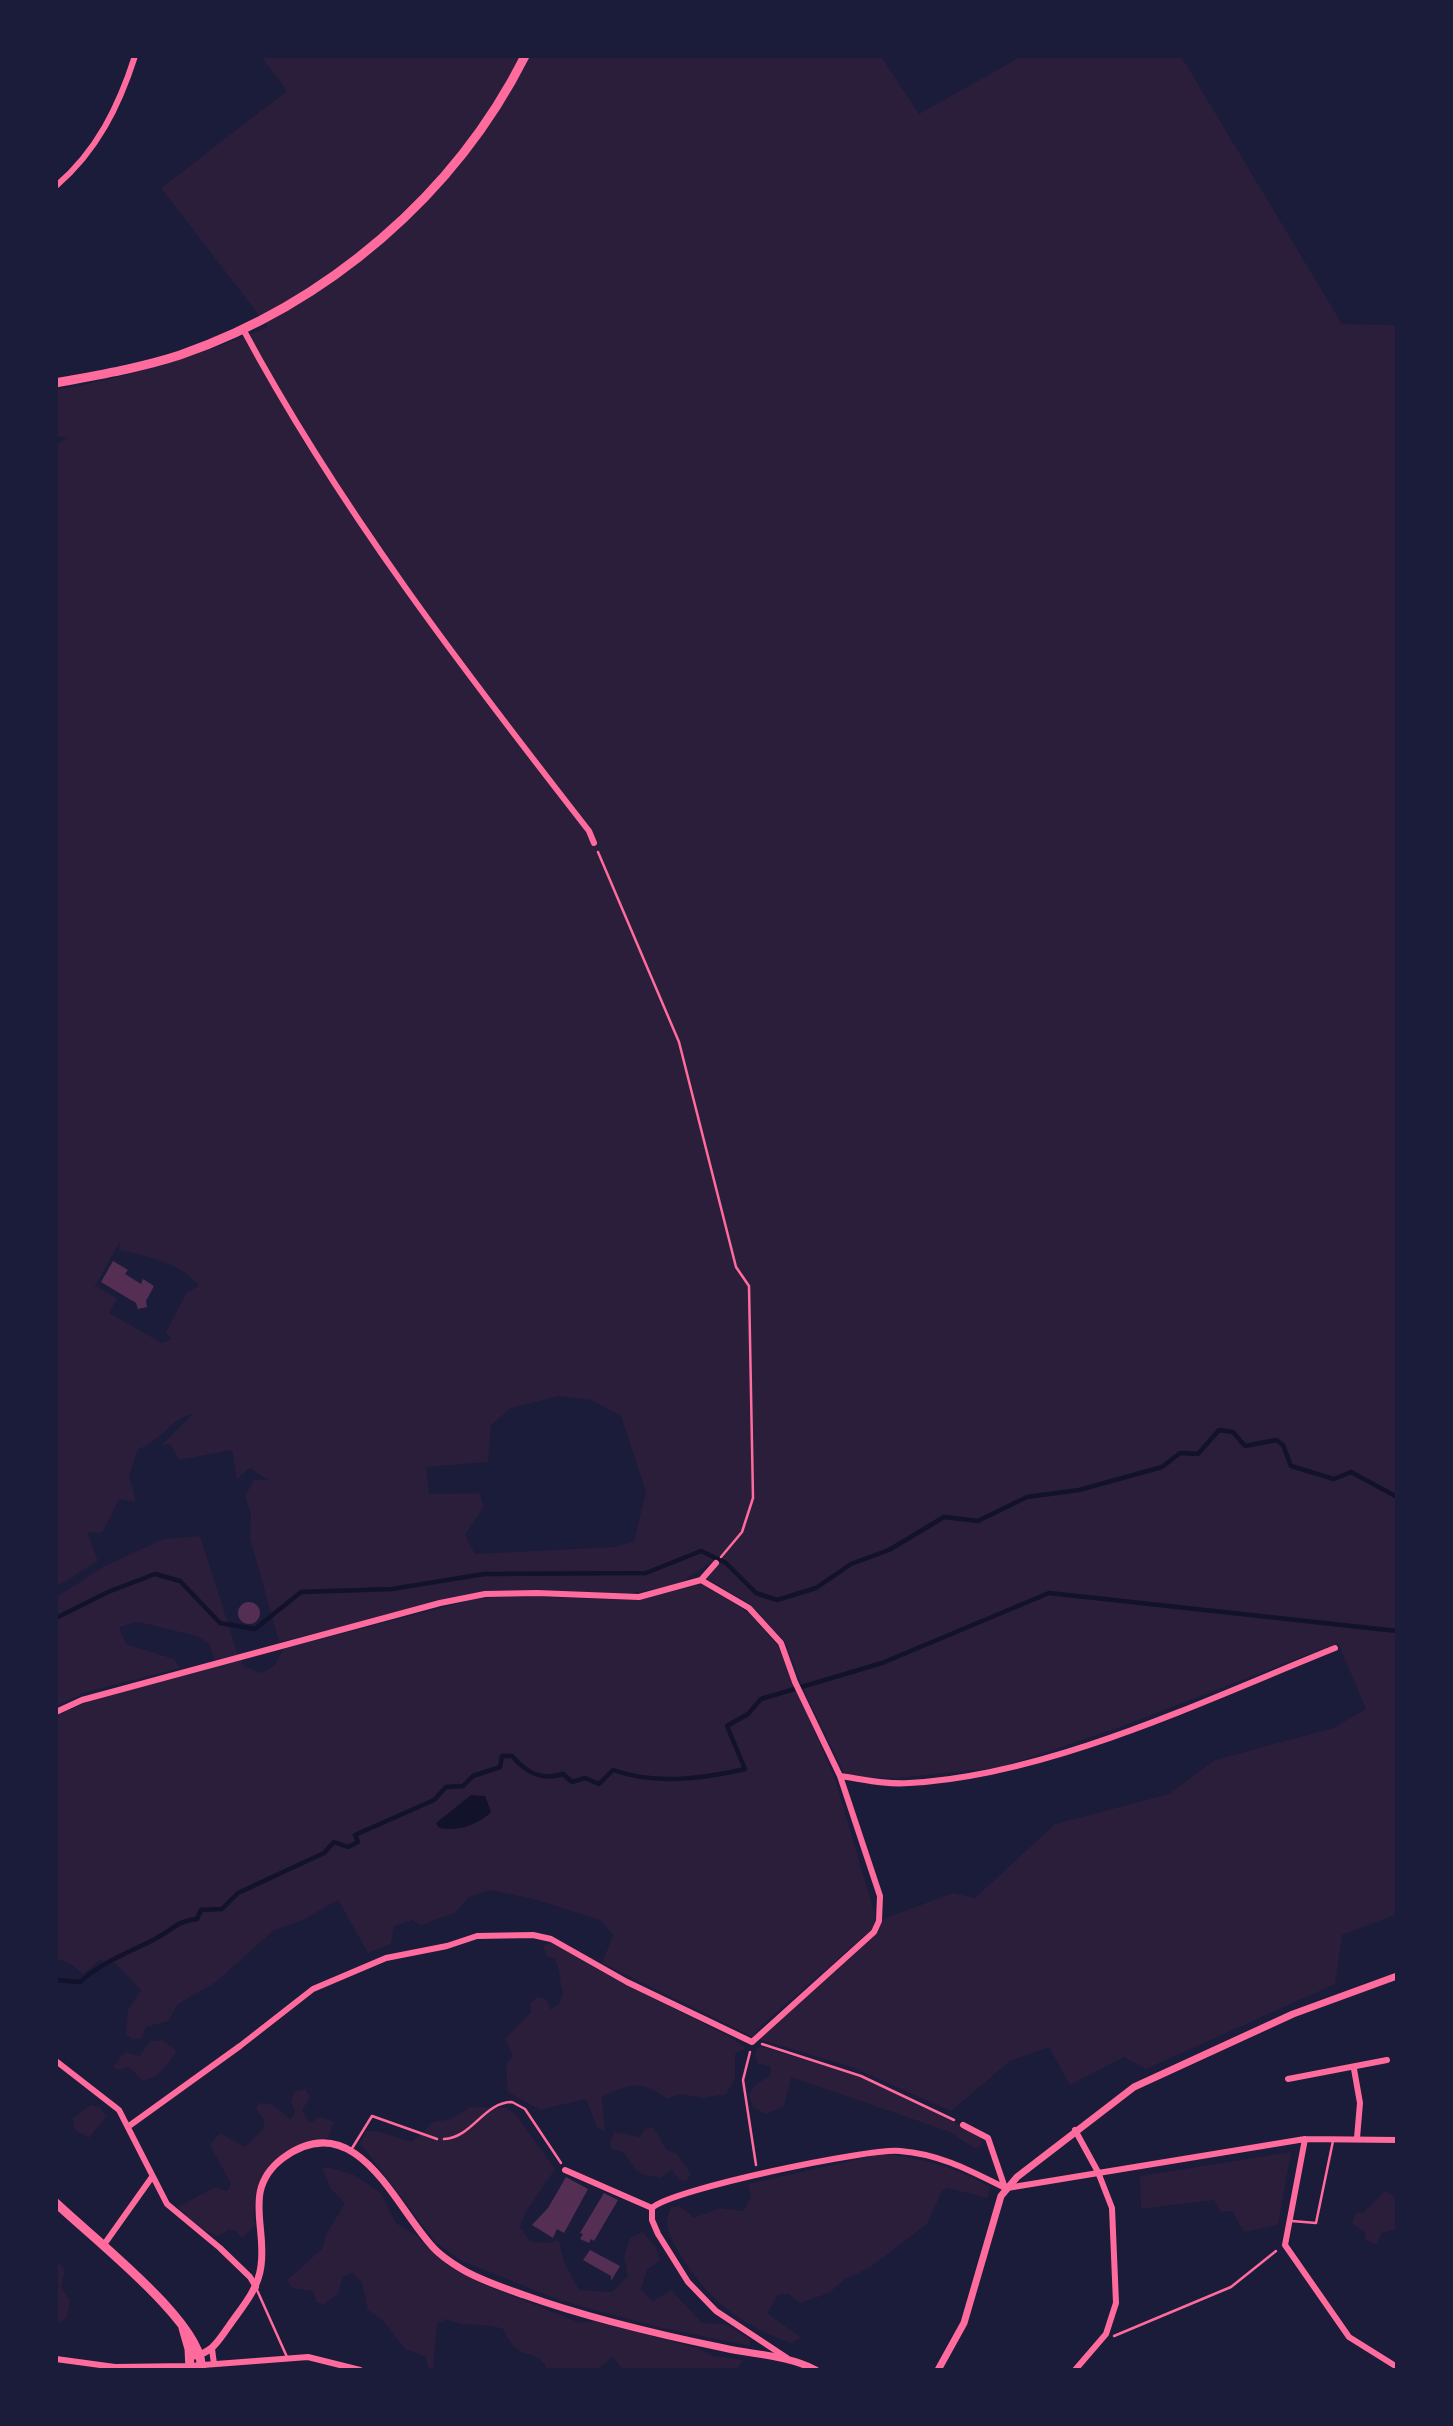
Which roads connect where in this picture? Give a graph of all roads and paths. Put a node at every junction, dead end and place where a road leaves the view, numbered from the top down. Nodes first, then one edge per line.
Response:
1 (135, 56) edge
2 (525, 56) edge
3 (56, 186) edge
4 (243, 329) junction
5 (56, 383) edge
6 (594, 843) joint
7 (722, 1556) dead end
8 (716, 1563) dead end
9 (701, 1580) junction
10 (1335, 1648) dead end
11 (56, 1712) edge
12 (839, 1776) junction
13 (1397, 1976) edge
14 (752, 2042) junction
15 (1387, 2060) dead end
16 (56, 2061) edge
17 (1354, 2069) junction
18 (1288, 2079) dead end
19 (963, 2125) joint
20 (129, 2126) junction
21 (1075, 2130) junction
22 (1333, 2137) junction
23 (1357, 2138) junction
24 (1305, 2139) junction
25 (437, 2140) joint
26 (1397, 2140) edge
27 (351, 2150) junction
28 (565, 2170) joint
29 (1098, 2172) junction
30 (758, 2176) junction
31 (152, 2177) junction
32 (1005, 2188) junction
33 (56, 2203) edge
34 (652, 2208) junction
35 (1290, 2220) junction
36 (1284, 2245) junction
37 (103, 2246) junction
38 (256, 2287) junction
39 (181, 2323) junction
40 (1106, 2334) junction
41 (212, 2349) junction
42 (200, 2354) junction
43 (287, 2357) junction
44 (787, 2358) junction
45 (56, 2359) edge
46 (190, 2364) edge
47 (215, 2364) junction
48 (1397, 2367) edge
49 (201, 2368) edge
50 (360, 2370) edge
51 (816, 2370) edge
52 (938, 2370) edge
53 (1076, 2370) edge

1 - 3 street
2 - 4 main road
4 - 5 main road
4 - 6 street
6 - 7 path
8 - 9 street
9 - 11 street
9 - 12 street
10 - 12 street
12 - 14 street
13 - 21 street
14 - 19 path
14 - 20 street
14 - 30 path
15 - 17 street
16 - 20 street
17 - 18 street
17 - 23 street
19 - 32 street
20 - 31 street
21 - 29 street
21 - 32 street
22 - 23 street
22 - 24 street
22 - 35 lane
23 - 26 street
24 - 29 street
24 - 35 street
25 - 27 lane
25 - 28 path
27 - 38 street
27 - 44 street
28 - 34 street
29 - 32 street
29 - 40 street
30 - 32 street
30 - 34 street
31 - 37 street
31 - 38 street
32 - 52 street
33 - 37 main road
34 - 44 street
35 - 36 street
36 - 40 path
36 - 48 street
37 - 39 main road
38 - 41 street
38 - 43 lane
39 - 42 main road
39 - 46 main road
40 - 53 street
41 - 42 street
41 - 47 street
42 - 46 street
42 - 49 main road
43 - 47 street
43 - 50 street
44 - 51 street
45 - 46 street
46 - 49 street
47 - 49 street

